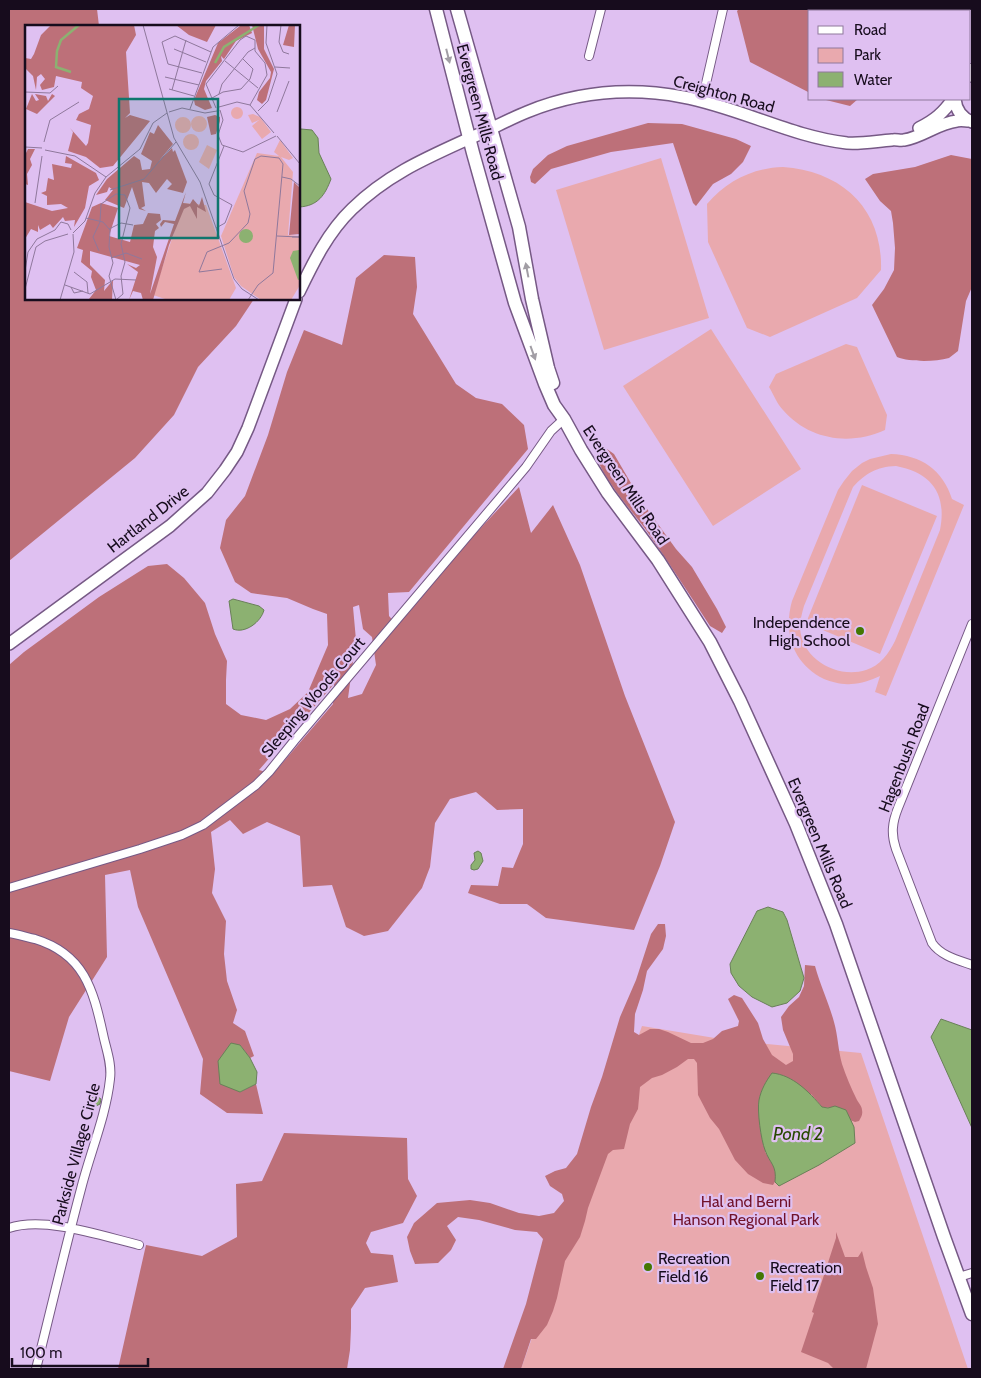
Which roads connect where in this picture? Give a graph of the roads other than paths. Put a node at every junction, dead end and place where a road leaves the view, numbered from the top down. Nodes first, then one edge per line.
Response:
1 (436, 9) edge
2 (457, 9) edge
3 (601, 9) edge
4 (723, 9) edge
5 (589, 56) dead end
6 (953, 100) edge
7 (954, 100) edge
8 (702, 101) junction
9 (970, 122) edge
10 (491, 128) junction
11 (470, 139) junction
12 (892, 140) junction
13 (300, 290) edge
14 (296, 300) edge
15 (542, 339) junction
16 (564, 419) junction
17 (972, 624) edge
18 (9, 644) edge
19 (9, 888) edge
20 (9, 933) edge
21 (972, 965) edge
22 (9, 1228) edge
23 (71, 1229) junction
24 (139, 1245) dead end
25 (972, 1273) edge
26 (959, 1277) junction
27 (972, 1314) edge
28 (36, 1369) edge

1 -> 11 main road, Evergreen Mills Road
2 - 10 main road, Evergreen Mills Road
3 - 5 street
4 - 8 street
6 - 12 main road, Creighton Road
7 - 9 main road, Creighton Road
8 - 10 main road, Creighton Road
8 - 12 main road, Creighton Road
9 - 12 main road, Creighton Road
10 - 11 main road, Creighton Road
15 -> 10 main road, Evergreen Mills Road
11 - 13 main road
11 - 15 main road
11 -> 16 main road, Evergreen Mills Road
14 - 18 main road, Hartland Drive
15 - 16 main road, Evergreen Mills Road
16 - 19 street, Sleeping Woods Court
16 - 26 main road, Evergreen Mills Road
17 - 21 street, Hagenbush Road
20 - 23 street, Parkside Village Circle
22 - 23 street
23 - 24 street
23 - 28 street, Parkside Village Circle
25 - 26 street
26 - 27 main road, Evergreen Mills Road

